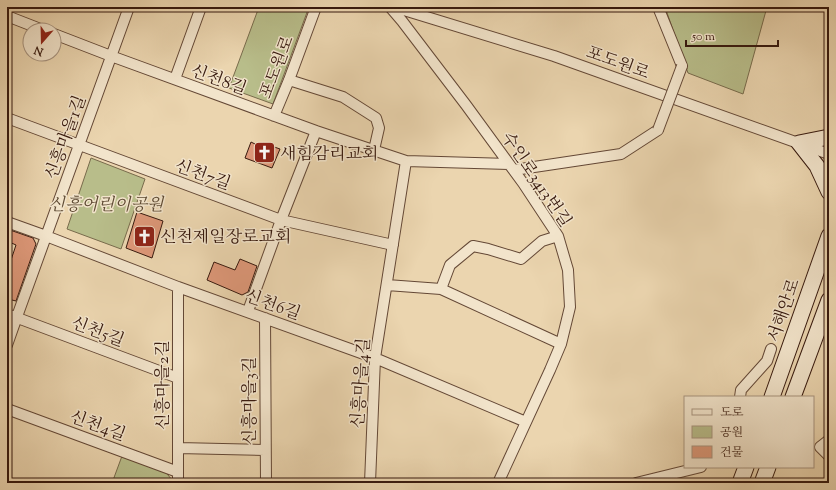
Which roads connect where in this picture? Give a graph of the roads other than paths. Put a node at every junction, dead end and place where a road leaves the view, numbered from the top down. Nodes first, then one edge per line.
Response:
1 (129, 7) edge
2 (201, 7) edge
3 (316, 7) edge
4 (390, 7) edge
5 (394, 7) edge
6 (658, 7) edge
7 (7, 16) edge
8 (22, 22) edge
9 (62, 37) edge
10 (111, 56) junction
11 (175, 79) junction
12 (288, 80) junction
13 (274, 116) junction
14 (7, 118) edge
15 (316, 131) junction
16 (829, 137) edge
17 (799, 143) junction
18 (79, 144) junction
19 (374, 150) junction
20 (829, 154) edge
21 (406, 161) junction
22 (511, 167) junction
23 (829, 192) edge
24 (281, 220) junction
25 (7, 222) edge
26 (46, 236) junction
27 (558, 236) junction
28 (829, 236) edge
29 (393, 245) junction
30 (387, 285) junction
31 (178, 287) junction
32 (441, 289) junction
33 (829, 300) edge
34 (248, 311) junction
35 (12, 316) edge
36 (265, 318) junction
37 (561, 344) junction
38 (7, 345) edge
39 (771, 349) dead end
40 (375, 358) junction
41 (178, 378) junction
42 (740, 396) edge
43 (772, 396) edge
44 (793, 396) edge
45 (7, 409) edge
46 (526, 422) junction
47 (829, 440) edge
48 (178, 448) junction
49 (265, 450) junction
50 (829, 456) edge
51 (697, 468) edge
52 (746, 468) edge
53 (768, 468) edge
54 (178, 472) junction
55 (178, 483) edge
56 (266, 483) edge
57 (370, 483) edge
58 (498, 483) edge
59 (636, 483) edge
60 (740, 483) edge
61 (762, 483) edge

1 - 10 street, 신흥마을1길
2 - 11 street
3 - 12 street, 포도원로
4 - 22 street, 수인로3413번길
5 - 17 street, 포도원로
6 - 22 street, 신천8길, bridge
7 - 8 street
9 - 10 street, 신천8길
10 - 11 street, 신천8길
10 - 18 street, 신흥마을1길
11 - 13 street, 신천8길
12 - 13 street, 포도원로
12 - 19 street
13 - 15 street, 신천8길
14 - 18 street, 신천7길
15 - 19 street, 신천8길
15 - 24 street
16 - 17 main road
17 - 20 street, 포도원로
17 - 23 main road
18 - 24 street, 신천7길
18 - 26 street, 신흥마을1길
19 - 21 street, 신천8길
21 - 22 street, 신천8길
21 - 29 street, 신흥마을4길
22 - 27 street, 수인로3413번길
24 - 29 street, 신천7길
24 - 34 street
25 - 26 street, 신천6길
26 - 31 street, 신천6길
26 - 35 street, 신흥마을1길
27 - 32 street
27 - 37 street, 수인로3413번길
28 - 43 main road, 서해안로
29 - 30 street, 신흥마을4길
30 - 32 street
30 - 40 street, 신흥마을4길
31 - 34 street, 신천6길
31 - 41 street, 신흥마을2길
32 - 37 street
33 - 44 main road
34 - 36 street, 신천6길
35 - 38 street, 신흥마을1길
35 - 41 street, 신천5길
36 - 40 street, 신천6길
36 - 49 street, 신흥마을3길
37 - 46 street, 수인로3413번길
39 - 42 street
40 - 46 street, 신천6길
40 - 57 street, 신흥마을4길
41 - 48 street, 신흥마을2길
45 - 54 street, 신천4길
46 - 58 street, 수인로3413번길
47 - 50 street
48 - 49 street
48 - 54 street, 신흥마을2길
49 - 56 street, 신흥마을3길
51 - 59 street
52 - 60 main road
53 - 61 main road
54 - 55 street, 신흥마을2길

